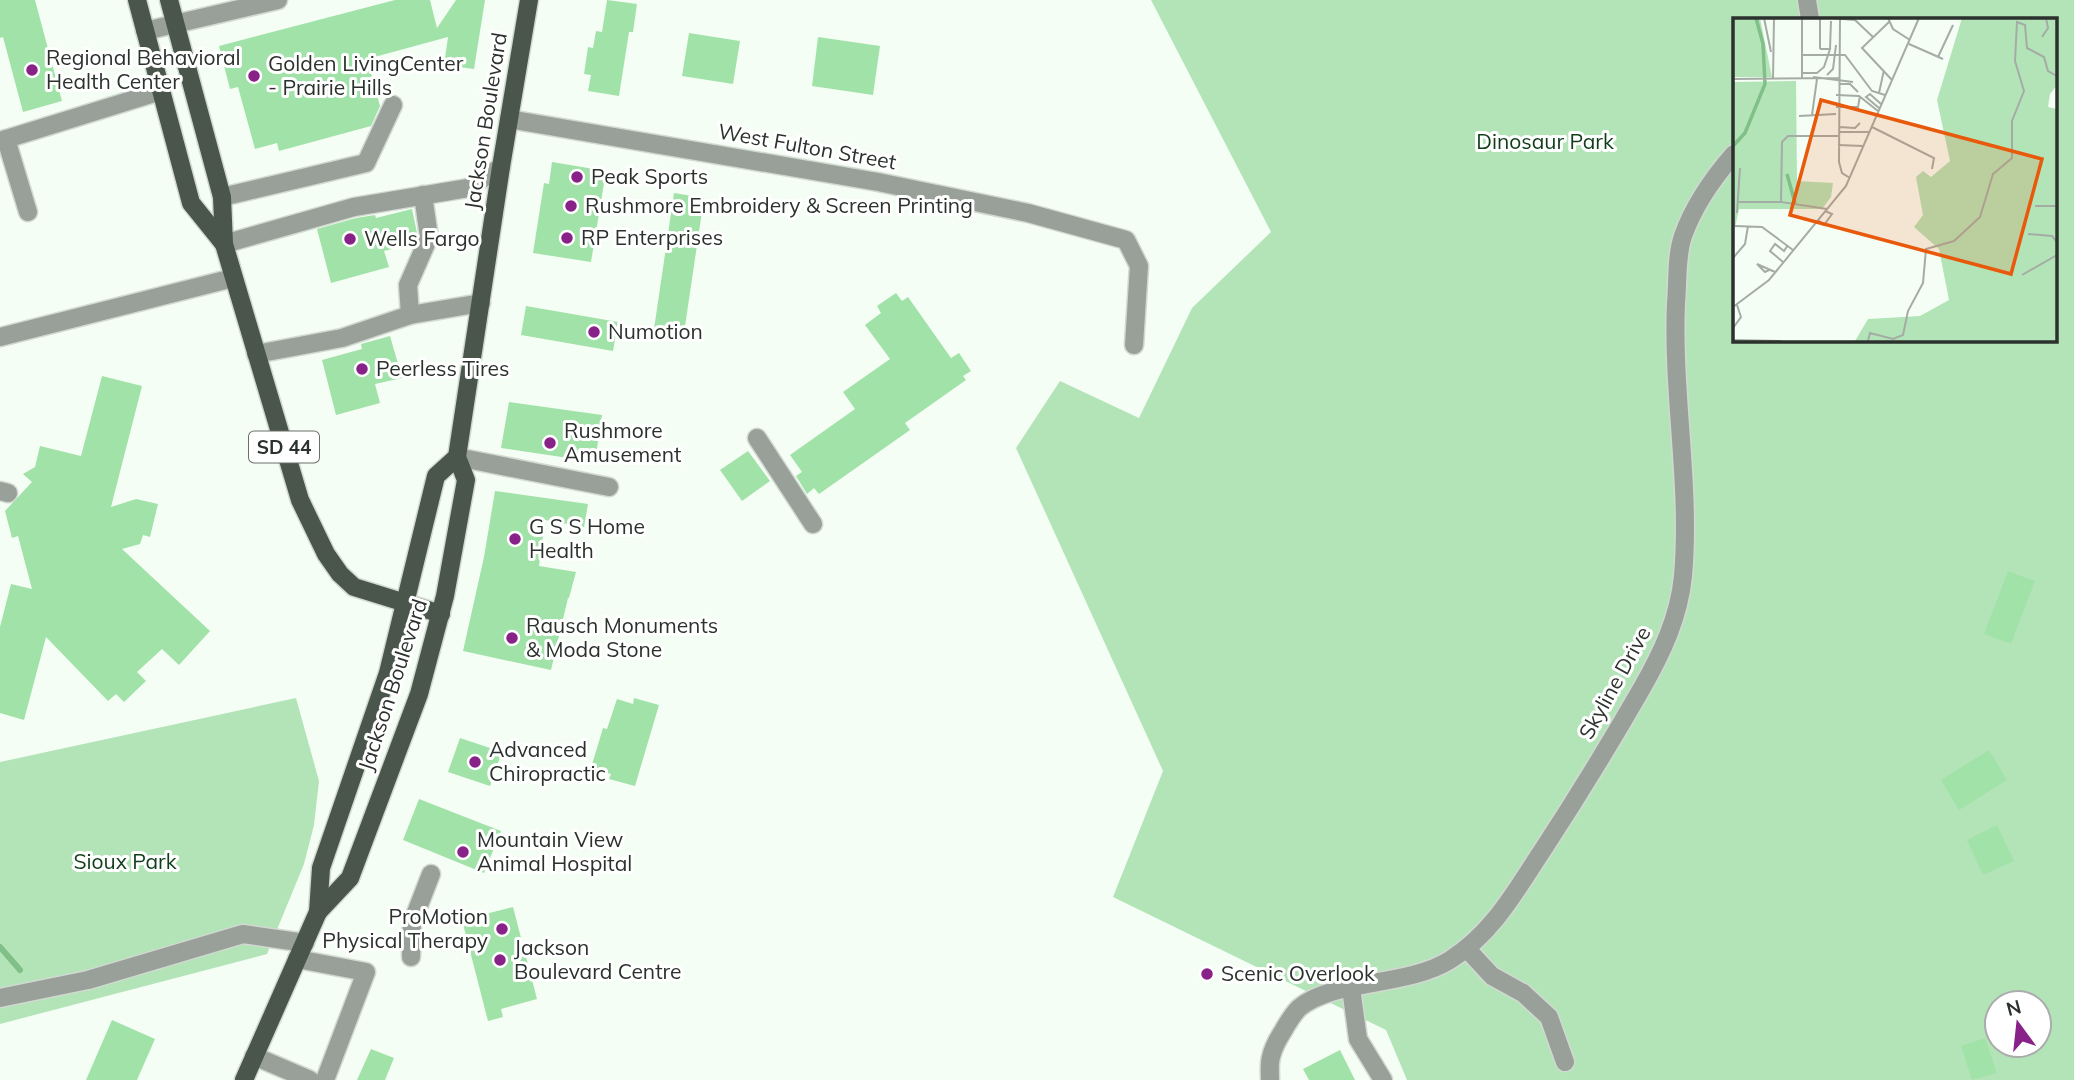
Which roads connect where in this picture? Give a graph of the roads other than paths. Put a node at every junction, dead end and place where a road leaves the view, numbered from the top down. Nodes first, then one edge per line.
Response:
1 (137, 0) edge
2 (169, 0) edge
3 (278, 0) edge
4 (529, 0) edge
5 (1807, 0) edge
6 (226, 6) edge
7 (1810, 18) edge
8 (176, 24) junction
9 (145, 31) junction
10 (161, 91) junction
11 (393, 105) dead end
12 (509, 119) junction
13 (3, 140) edge
14 (1733, 155) edge
15 (501, 167) junction
16 (423, 195) junction
17 (222, 197) junction
18 (28, 212) dead end
19 (224, 244) junction
20 (233, 278) junction
21 (481, 303) junction
22 (410, 315) junction
23 (0, 337) edge
24 (1134, 345) dead end
25 (256, 354) junction
26 (757, 438) dead end
27 (457, 457) junction
28 (609, 486) dead end
29 (813, 524) dead end
30 (404, 604) junction
31 (441, 614) junction
32 (431, 874) dead end
33 (318, 912) junction
34 (1467, 949) junction
35 (301, 951) junction
36 (411, 957) dead end
37 (1352, 988) junction
38 (0, 998) edge
39 (254, 1056) junction
40 (1565, 1062) dead end
41 (244, 1080) edge
42 (310, 1080) edge
43 (325, 1080) edge
44 (1270, 1080) edge
45 (1383, 1080) edge

1 - 9 main road, SD 44
2 - 8 main road, SD 44
3 - 6 street
4 - 12 main road, Jackson Boulevard
5 - 7 street
6 - 8 street
8 - 9 street
8 - 17 main road, SD 44
9 - 10 main road, SD 44
10 - 13 street
10 - 19 main road, SD 44
11 - 17 street
12 - 15 main road, Jackson Boulevard
12 - 24 street, West Fulton Street
13 - 18 street
14 - 34 street, Skyline Drive
15 - 16 street
15 - 21 main road, Jackson Boulevard
16 - 19 street
16 - 22 street
17 - 19 main road, SD 44
19 - 20 main road, SD 44
20 - 23 street
20 - 25 main road, SD 44
21 - 22 street
21 - 27 main road, Jackson Boulevard
22 - 25 street
25 - 30 main road, SD 44
26 - 29 street
27 - 28 street
27 - 30 main road, Jackson Boulevard
27 - 31 main road, Jackson Boulevard
30 - 31 main road, SD 44
30 - 33 main road, Jackson Boulevard
31 - 33 main road, Jackson Boulevard
32 - 36 street
33 - 35 main road, Jackson Boulevard
34 - 37 street, Skyline Drive
34 - 40 street
35 - 38 street
35 - 39 main road, Jackson Boulevard
35 - 43 street
37 - 44 street, Skyline Drive
37 - 45 street
39 - 41 main road, Jackson Boulevard
39 - 42 street

